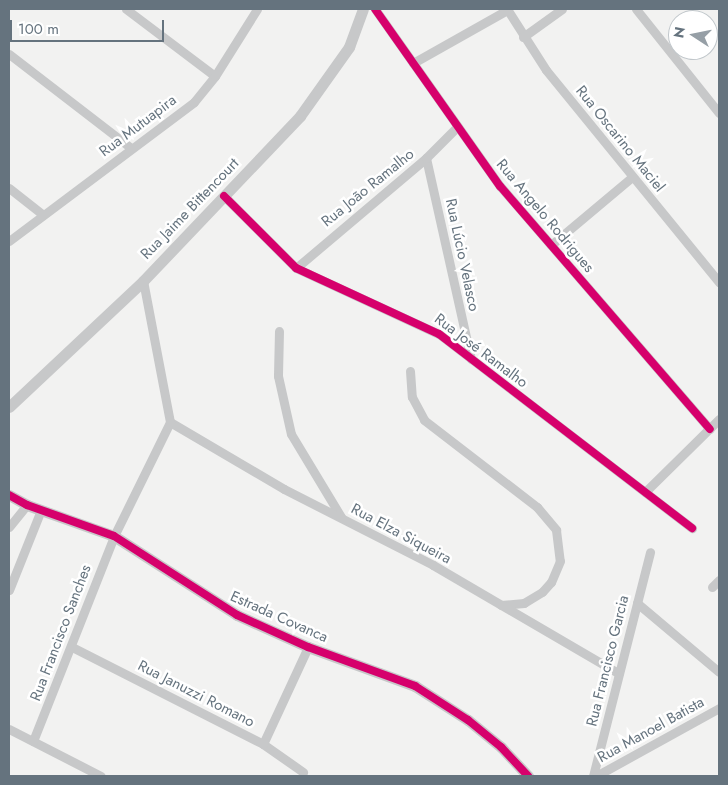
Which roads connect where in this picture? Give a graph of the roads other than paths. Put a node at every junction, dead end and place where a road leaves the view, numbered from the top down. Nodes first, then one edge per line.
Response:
1 (126, 9) edge
2 (257, 9) edge
3 (363, 9) edge
4 (375, 9) edge
5 (562, 9) edge
6 (636, 9) edge
7 (507, 10) edge
8 (522, 37) junction
9 (9, 54) edge
10 (413, 63) junction
11 (215, 76) junction
12 (719, 113) edge
13 (456, 128) junction
14 (131, 148) junction
15 (426, 158) junction
16 (632, 176) junction
17 (9, 188) edge
18 (224, 196) junction
19 (42, 214) junction
20 (9, 241) edge
21 (551, 245) junction
22 (296, 268) junction
23 (143, 281) junction
24 (719, 282) edge
25 (279, 331) dead end
26 (471, 359) junction
27 (410, 371) dead end
28 (9, 407) edge
29 (719, 419) edge
30 (170, 422) junction
31 (710, 429) junction
32 (645, 492) junction
33 (9, 494) edge
34 (27, 505) junction
35 (41, 510) junction
36 (343, 519) junction
37 (9, 527) edge
38 (692, 528) dead end
39 (114, 536) junction
40 (650, 552) dead end
41 (719, 580) edge
42 (712, 587) dead end
43 (9, 590) edge
44 (637, 603) junction
45 (501, 605) junction
46 (72, 646) junction
47 (308, 647) junction
48 (719, 672) edge
49 (618, 673) junction
50 (719, 708) edge
51 (9, 729) edge
52 (33, 741) junction
53 (263, 744) junction
54 (303, 772) dead end
55 (101, 776) edge
56 (528, 776) edge
57 (595, 776) edge

1 - 11 street
2 - 11 street, Rua Mutuapira
3 - 18 street, Rua Jaime Bittencourt
4 - 10 street, Rua Angelo Rodrigues
5 - 8 street
6 - 12 street
7 - 8 street, Rua Oscarino Maciel
7 - 10 street
8 - 16 street, Rua Oscarino Maciel
9 - 14 street
10 - 13 street, Rua Angelo Rodrigues
11 - 14 street, Rua Mutuapira
13 - 15 street, Rua João Ramalho
13 - 21 street, Rua Angelo Rodrigues
14 - 19 street, Rua Mutuapira
15 - 22 street, Rua João Ramalho
15 - 26 street, Rua Lúcio Velasco
16 - 21 street
16 - 24 street, Rua Oscarino Maciel
17 - 19 street
18 - 22 street, Rua José Ramalho
18 - 23 street, Rua Jaime Bittencourt
19 - 20 street, Rua Mutuapira
21 - 31 street, Rua Angelo Rodrigues
22 - 26 street, Rua José Ramalho
23 - 28 street, Rua Jaime Bittencourt
23 - 30 street
25 - 36 street
26 - 32 street, Rua José Ramalho
27 - 45 street
29 - 31 street
30 - 36 street, Rua Elza Siqueira
30 - 39 street, Rua Francisco Sanches
31 - 32 street
32 - 38 street, Rua José Ramalho
33 - 34 street, Estrada Covanca
34 - 35 street, Estrada Covanca
34 - 37 street
35 - 39 street, Estrada Covanca
35 - 43 street
36 - 45 street, Rua Elza Siqueira
39 - 46 street, Rua Francisco Sanches
39 - 47 street, Estrada Covanca
40 - 44 street, Rua Francisco Garcia
41 - 42 street
44 - 48 street
44 - 49 street, Rua Francisco Garcia
45 - 49 street, Rua Elza Siqueira
46 - 52 street, Rua Francisco Sanches
46 - 53 street, Rua Januzzi Romano
47 - 53 street
47 - 56 street, Estrada Covanca
49 - 57 street, Rua Francisco Garcia
50 - 57 street, Rua Manoel Batista
51 - 52 street
52 - 55 street
53 - 54 street, Rua Januzzi Romano

